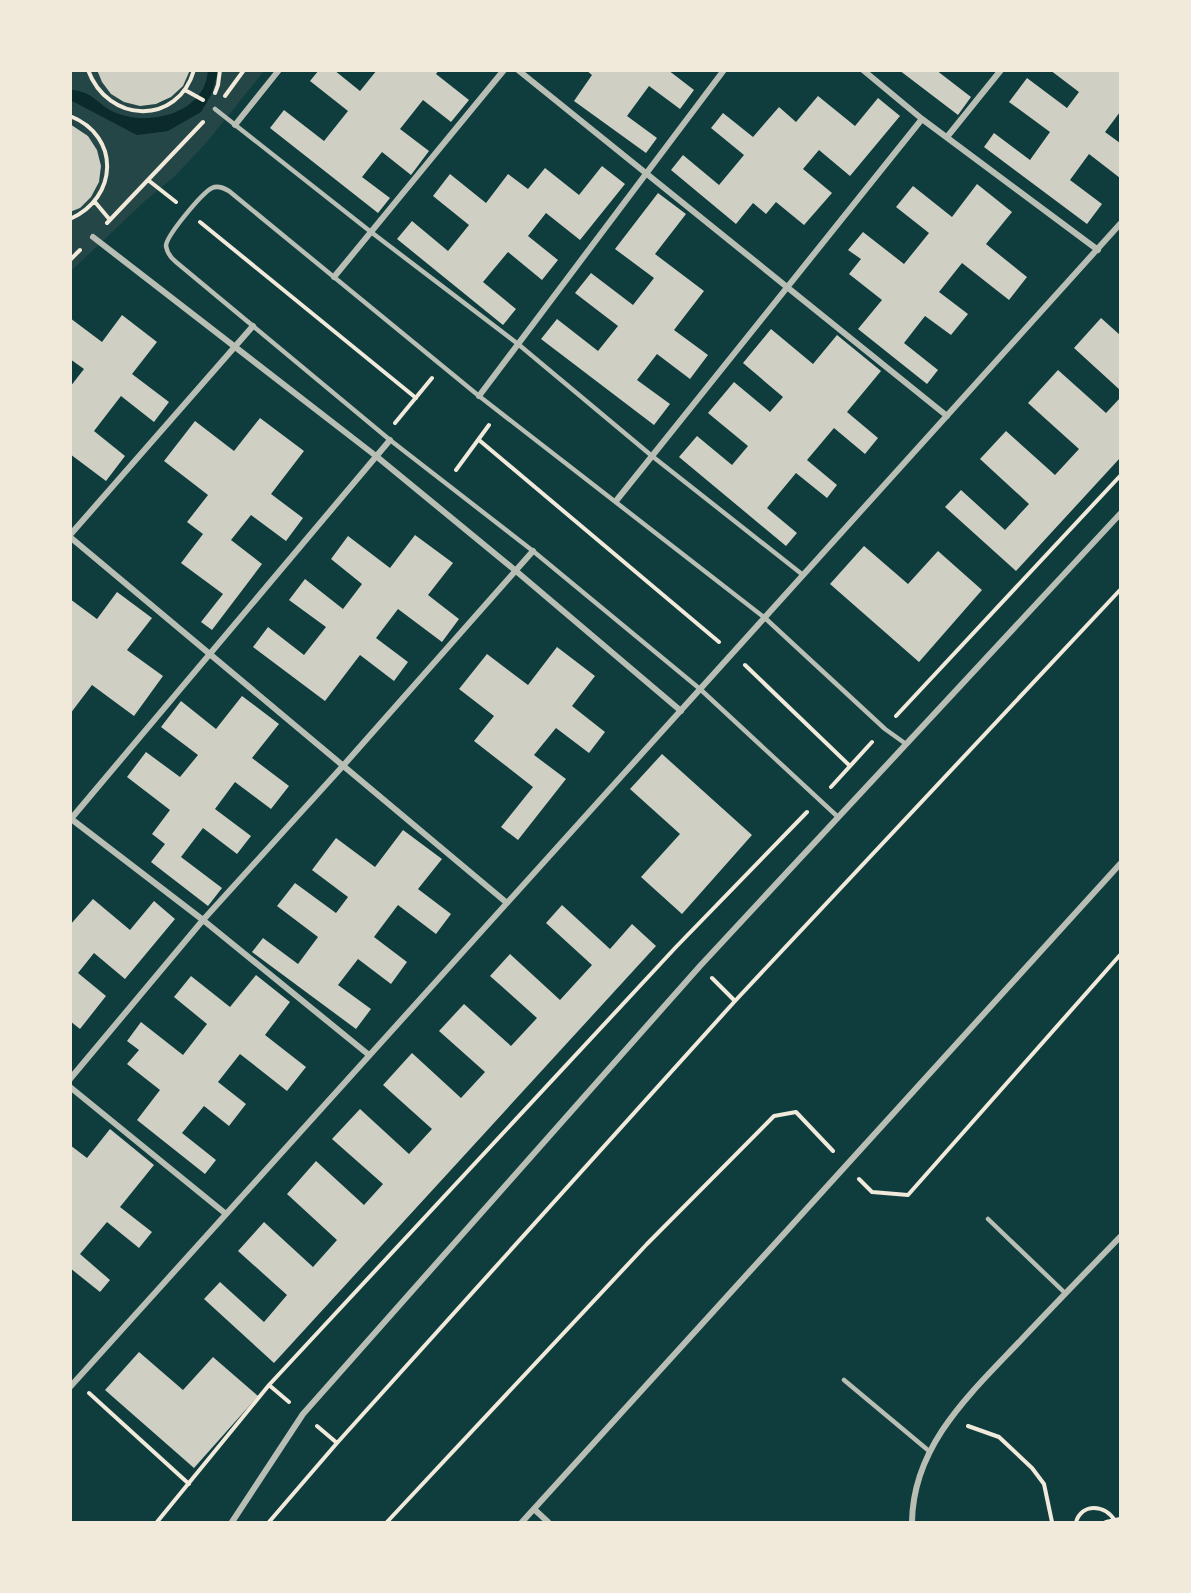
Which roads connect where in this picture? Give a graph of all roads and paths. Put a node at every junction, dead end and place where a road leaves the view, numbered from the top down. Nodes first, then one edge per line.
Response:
1 (88, 70) edge
2 (194, 70) edge
3 (220, 70) edge
4 (244, 70) edge
5 (279, 70) edge
6 (504, 70) edge
7 (518, 70) edge
8 (724, 70) edge
9 (863, 70) edge
10 (1001, 70) edge
11 (185, 90) junction
12 (191, 93) dead end
13 (211, 101) dead end
14 (215, 109) junction
15 (70, 116) edge
16 (922, 119) junction
17 (236, 125) junction
18 (947, 137) junction
19 (646, 173) junction
20 (148, 180) junction
21 (95, 202) junction
22 (188, 213) junction
23 (70, 219) edge
24 (110, 220) junction
25 (1120, 224) edge
26 (371, 231) junction
27 (93, 237) junction
28 (1098, 249) junction
29 (70, 260) edge
30 (334, 277) junction
31 (788, 288) junction
32 (253, 326) junction
33 (518, 344) junction
34 (235, 347) junction
35 (442, 366) junction
36 (479, 396) junction
37 (416, 398) junction
38 (499, 412) junction
39 (947, 416) junction
40 (384, 435) junction
41 (390, 440) junction
42 (478, 440) junction
43 (376, 456) junction
44 (652, 456) junction
45 (1120, 476) edge
46 (447, 482) junction
47 (616, 501) junction
48 (1120, 514) edge
49 (70, 536) edge
50 (533, 551) junction
51 (516, 571) junction
52 (803, 575) junction
53 (1120, 590) edge
54 (765, 618) junction
55 (211, 654) junction
56 (732, 654) junction
57 (700, 689) junction
58 (681, 711) junction
59 (885, 729) junction
60 (906, 744) junction
61 (850, 766) junction
62 (342, 767) junction
63 (819, 800) junction
64 (838, 818) junction
65 (71, 819) edge
66 (1120, 864) edge
67 (507, 903) junction
68 (203, 920) junction
69 (1120, 956) edge
70 (369, 1055) junction
71 (70, 1079) edge
72 (70, 1087) edge
73 (847, 1166) junction
74 (226, 1214) junction
75 (988, 1220) dead end
76 (1120, 1238) edge
77 (1065, 1293) junction
78 (844, 1380) dead end
79 (76, 1381) junction
80 (70, 1387) edge
81 (948, 1419) junction
82 (930, 1451) junction
83 (189, 1484) junction
84 (534, 1509) junction
85 (1120, 1519) edge
86 (911, 1521) edge
87 (1115, 1521) junction
88 (157, 1522) edge
89 (232, 1522) edge
90 (269, 1522) edge
91 (387, 1522) edge
92 (522, 1522) edge
93 (548, 1522) edge
94 (1052, 1522) edge
95 (1076, 1522) edge
96 (1106, 1522) edge

1 - 11 path
2 - 11 path
3 - 13 path
4 - 14 path
5 - 17 street
6 - 26 street
7 - 19 street
8 - 19 street
9 - 16 street
10 - 18 street
11 - 12 path
14 - 17 lane
14 - 20 path
15 - 21 path
16 - 18 street
16 - 31 street
17 - 26 lane
18 - 28 street
19 - 31 street
19 - 33 street
20 - 22 path
20 - 24 path
21 - 23 path
21 - 24 path
22 - 30 lane
22 - 32 lane
22 - 37 path
24 - 27 path
25 - 28 street
26 - 30 street
26 - 33 lane
27 - 29 path
27 - 34 street
28 - 39 street
30 - 35 lane
31 - 39 street
31 - 44 street
32 - 34 street
32 - 40 lane
33 - 36 street
33 - 44 lane
34 - 43 street
34 - 49 street
35 - 36 lane
35 - 37 path
36 - 38 lane
37 - 40 path
38 - 42 path
38 - 47 lane
39 - 52 street
40 - 41 lane
41 - 43 street
41 - 46 lane
42 - 46 path
42 - 56 path
43 - 51 street
43 - 55 street
44 - 47 street
44 - 52 lane
45 - 59 path
46 - 50 lane
47 - 54 lane
48 - 60 street
49 - 55 street
50 - 51 street
50 - 57 lane
51 - 58 street
51 - 62 street
52 - 54 street
53 - 90 path
54 - 56 street
54 - 59 lane
55 - 62 street
55 - 65 street
56 - 57 street
56 - 61 path
57 - 58 street
57 - 63 lane
58 - 67 street
59 - 60 lane
59 - 61 path
60 - 64 street
61 - 63 path
62 - 67 street
62 - 68 street
63 - 64 lane
63 - 83 path
64 - 89 street
65 - 68 street
66 - 73 street
67 - 70 street
68 - 70 street
68 - 71 street
69 - 73 path
70 - 74 street
72 - 74 street
73 - 84 street
73 - 91 path
74 - 79 street
75 - 77 lane
76 - 77 street
77 - 81 street
78 - 82 lane
79 - 80 street
79 - 83 path
81 - 82 street
81 - 94 path
82 - 86 street
83 - 88 path
84 - 92 street
84 - 93 street
85 - 87 path
87 - 95 path
87 - 96 path

